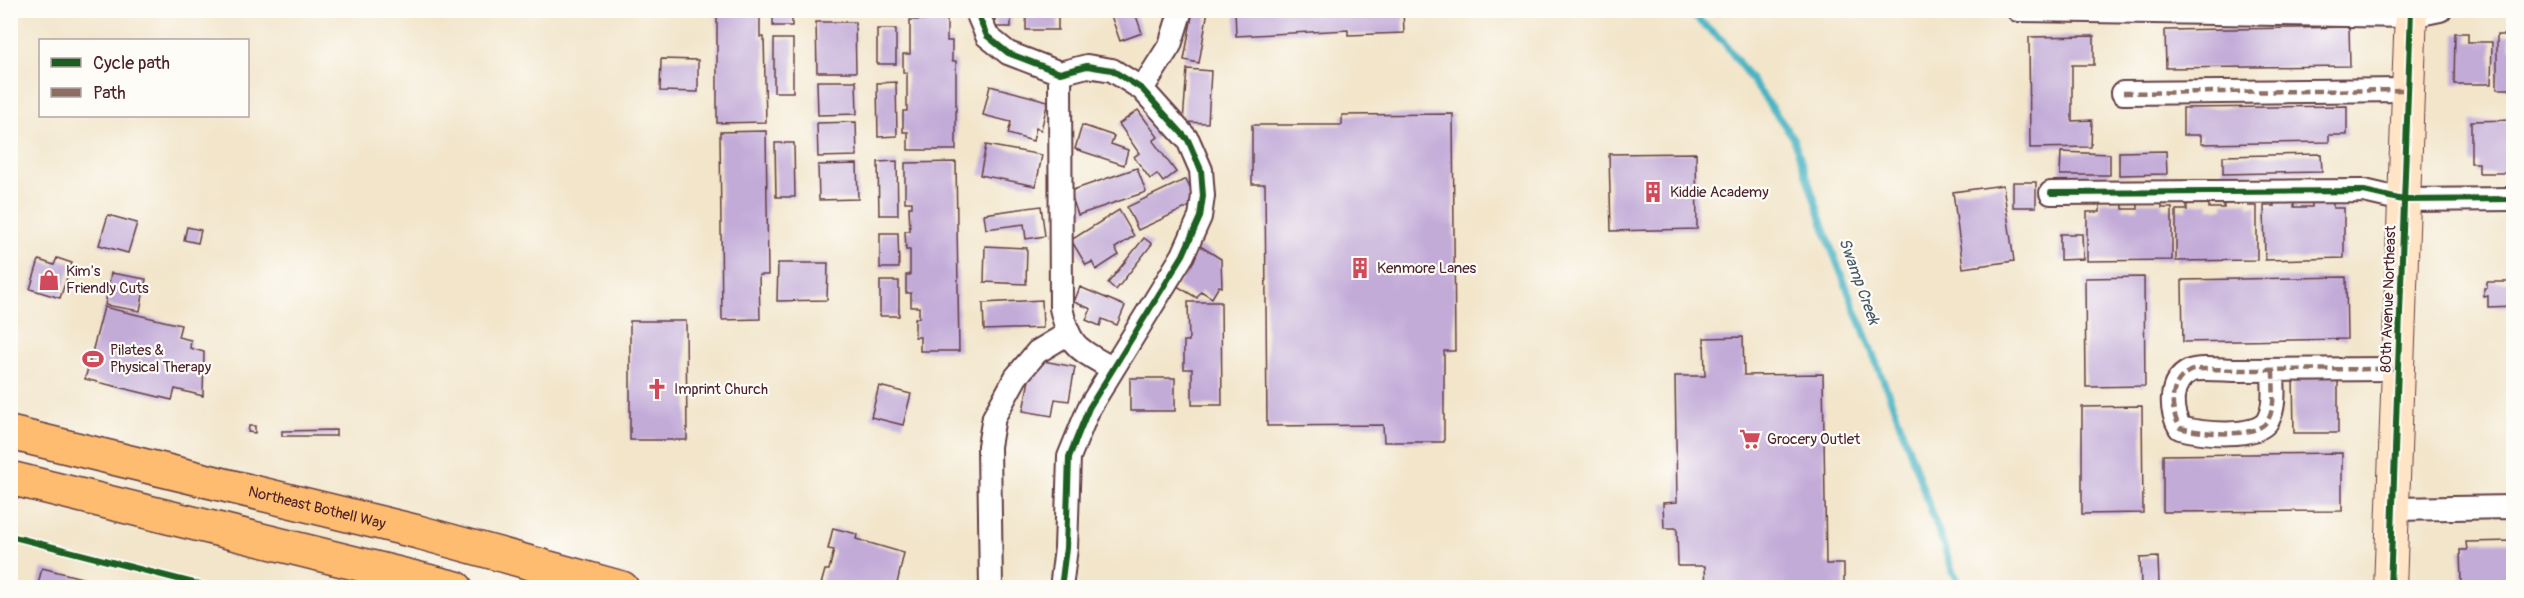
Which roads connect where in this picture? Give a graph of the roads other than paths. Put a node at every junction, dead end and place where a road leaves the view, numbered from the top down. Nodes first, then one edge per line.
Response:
1 (976, 10) edge
2 (1181, 10) edge
3 (2018, 10) edge
4 (2420, 12) edge
5 (1060, 73) junction
6 (1142, 89) junction
7 (2407, 90) junction
8 (2123, 93) dead end
9 (2051, 193) dead end
10 (2514, 199) edge
11 (2403, 200) junction
12 (1067, 334) junction
13 (1113, 369) junction
14 (2397, 369) junction
15 (2273, 370) junction
16 (10, 433) edge
17 (10, 478) edge
18 (2514, 507) edge
19 (2393, 509) junction
20 (456, 588) edge
21 (622, 588) edge
22 (991, 588) edge
23 (1061, 588) edge
24 (2390, 588) edge

1 - 5 street
2 - 6 street
3 - 4 street
4 - 7 main road, 80th Avenue Northeast
5 - 6 street
5 - 12 street
6 - 13 street
7 - 8 street
7 - 11 main road, 80th Avenue Northeast
9 - 11 street
10 - 11 street
11 - 14 main road, 80th Avenue Northeast
12 - 13 street
12 - 22 street
13 - 23 street
14 - 15 street
14 - 19 main road, 80th Avenue Northeast
15 - 15 street
16 - 21 main road, Northeast Bothell Way
17 - 20 main road
18 - 19 street
19 - 24 main road, 80th Avenue Northeast

